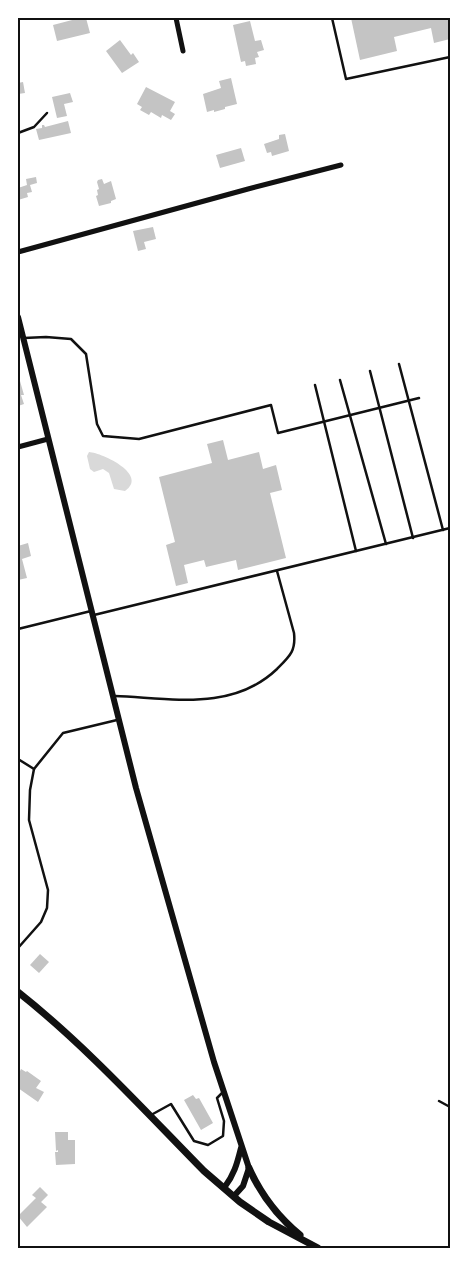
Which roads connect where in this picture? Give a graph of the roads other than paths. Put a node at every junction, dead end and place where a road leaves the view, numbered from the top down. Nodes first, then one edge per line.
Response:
1 (176, 18) edge
2 (332, 18) edge
3 (183, 51) dead end
4 (450, 57) edge
5 (47, 113) dead end
6 (18, 134) edge
7 (341, 165) dead end
8 (18, 252) edge
9 (18, 317) edge
10 (23, 338) junction
11 (399, 364) dead end
12 (370, 371) dead end
13 (340, 380) dead end
14 (315, 385) dead end
15 (420, 398) dead end
16 (408, 401) junction
17 (379, 408) junction
18 (350, 415) junction
19 (323, 422) junction
20 (48, 439) junction
21 (18, 447) edge
22 (450, 528) edge
23 (443, 530) junction
24 (412, 538) junction
25 (386, 544) junction
26 (356, 551) junction
27 (277, 571) junction
28 (92, 613) junction
29 (18, 629) edge
30 (113, 696) junction
31 (119, 719) junction
32 (18, 758) edge
33 (34, 769) junction
34 (18, 948) edge
35 (18, 992) edge
36 (224, 1092) junction
37 (439, 1100) dead end
38 (450, 1107) edge
39 (150, 1116) junction
40 (242, 1147) junction
41 (249, 1168) junction
42 (224, 1188) junction
43 (234, 1196) junction
44 (315, 1247) edge

1 - 3 street
2 - 4 lane
5 - 6 lane
7 - 8 street
9 - 10 street
10 - 19 lane
10 - 20 street
11 - 16 lane
12 - 17 lane
13 - 18 lane
14 - 19 lane
15 - 16 lane
16 - 17 lane
16 - 23 lane
17 - 18 lane
17 - 24 lane
18 - 19 lane
18 - 25 lane
19 - 26 lane
20 - 21 street
20 - 28 street
22 - 23 lane
23 - 24 lane
24 - 25 lane
25 - 26 lane
26 - 27 lane
27 - 28 lane
27 - 30 lane
28 - 29 lane
28 - 30 street
30 - 31 street
31 - 33 lane
31 - 36 street
32 - 33 lane
33 - 34 lane
35 - 39 main road
36 - 39 lane
36 - 40 street
37 - 38 lane
39 - 42 main road
40 - 41 street
40 - 42 street
41 - 43 street
41 - 44 main road
42 - 43 main road
43 - 44 main road

